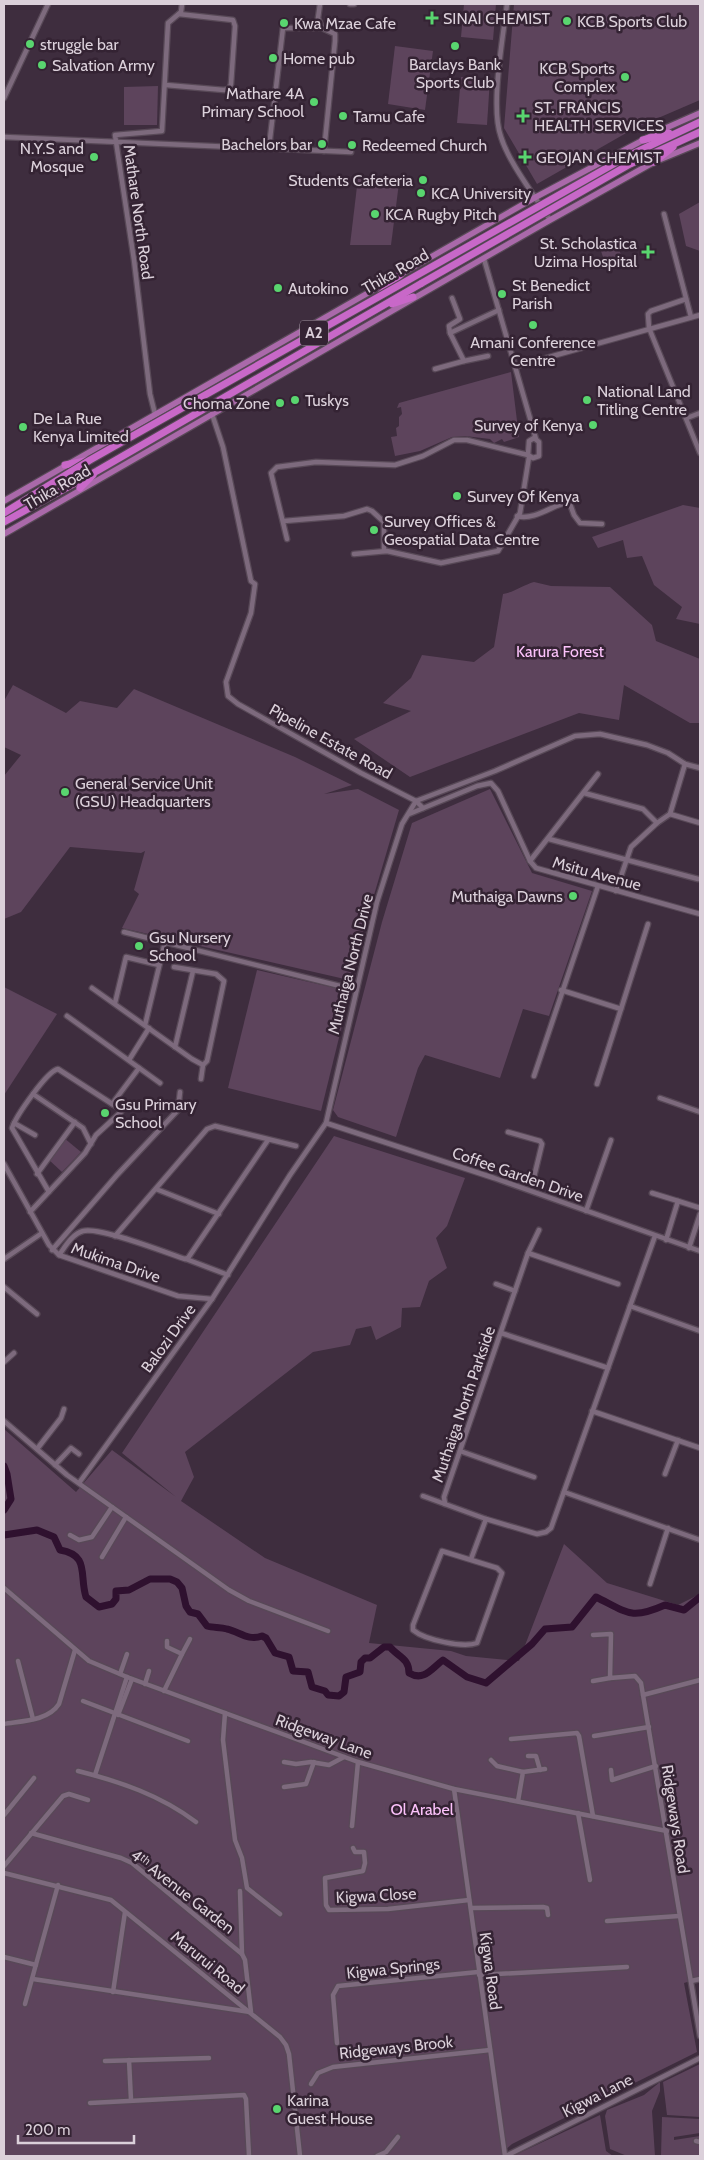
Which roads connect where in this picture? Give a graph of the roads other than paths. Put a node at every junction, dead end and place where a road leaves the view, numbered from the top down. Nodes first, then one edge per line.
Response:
1 (48, 4) edge
2 (182, 4) edge
3 (320, 4) edge
4 (350, 4) edge
5 (354, 4) edge
6 (507, 4) edge
7 (179, 14) junction
8 (322, 28) junction
9 (166, 85) junction
10 (6, 88) edge
11 (4, 98) edge
12 (700, 113) edge
13 (700, 122) edge
14 (686, 128) junction
15 (700, 132) edge
16 (4, 137) edge
17 (643, 140) junction
18 (681, 141) junction
19 (115, 143) junction
20 (700, 143) edge
21 (269, 147) junction
22 (324, 150) junction
23 (351, 152) dead end
24 (654, 162) junction
25 (536, 196) junction
26 (664, 214) dead end
27 (550, 220) junction
28 (484, 258) junction
29 (402, 274) junction
30 (379, 296) junction
31 (413, 297) junction
32 (452, 298) dead end
33 (686, 299) junction
34 (381, 308) junction
35 (499, 310) junction
36 (700, 315) edge
37 (691, 317) junction
38 (649, 328) junction
39 (450, 333) junction
40 (488, 356) dead end
41 (464, 361) junction
42 (517, 366) junction
43 (435, 369) dead end
44 (700, 413) edge
45 (155, 414) junction
46 (212, 414) junction
47 (687, 418) junction
48 (533, 429) junction
49 (536, 439) junction
50 (529, 441) junction
51 (700, 453) edge
52 (530, 457) junction
53 (90, 460) junction
54 (66, 465) junction
55 (97, 471) junction
56 (80, 488) junction
57 (4, 501) edge
58 (4, 513) edge
59 (517, 516) junction
60 (284, 521) junction
61 (4, 522) edge
62 (602, 524) dead end
63 (4, 534) edge
64 (287, 539) dead end
65 (384, 551) junction
66 (354, 554) dead end
67 (685, 764) junction
68 (700, 768) edge
69 (598, 774) dead end
70 (584, 793) junction
71 (416, 801) junction
72 (423, 808) junction
73 (409, 814) junction
74 (670, 814) junction
75 (657, 822) junction
76 (700, 823) edge
77 (549, 839) junction
78 (627, 859) junction
79 (530, 861) junction
80 (698, 879) dead end
81 (598, 886) junction
82 (616, 891) junction
83 (700, 914) edge
84 (648, 924) dead end
85 (124, 932) dead end
86 (165, 942) junction
87 (159, 965) junction
88 (174, 966) dead end
89 (193, 971) junction
90 (92, 988) dead end
91 (356, 990) junction
92 (561, 990) junction
93 (114, 1004) junction
94 (620, 1009) junction
95 (67, 1016) dead end
96 (147, 1026) junction
97 (175, 1047) junction
98 (129, 1060) junction
99 (204, 1065) junction
100 (139, 1068) junction
101 (534, 1076) dead end
102 (201, 1079) dead end
103 (160, 1083) dead end
104 (597, 1084) dead end
105 (180, 1092) dead end
106 (33, 1094) junction
107 (660, 1098) dead end
108 (112, 1104) junction
109 (700, 1112) edge
110 (75, 1122) junction
111 (14, 1123) junction
112 (326, 1123) junction
113 (508, 1132) dead end
114 (35, 1135) dead end
115 (268, 1140) junction
116 (611, 1140) dead end
117 (91, 1145) junction
118 (296, 1146) dead end
119 (4, 1164) edge
120 (37, 1174) junction
121 (534, 1177) dead end
122 (156, 1189) junction
123 (48, 1192) junction
124 (652, 1193) dead end
125 (678, 1200) junction
126 (700, 1208) edge
127 (586, 1211) junction
128 (30, 1212) junction
129 (219, 1214) junction
130 (700, 1214) edge
131 (538, 1230) dead end
132 (42, 1233) junction
133 (115, 1236) junction
134 (655, 1236) junction
135 (666, 1240) junction
136 (689, 1248) junction
137 (52, 1250) junction
138 (700, 1251) edge
139 (528, 1253) junction
140 (59, 1255) junction
141 (4, 1259) edge
142 (186, 1259) junction
143 (228, 1275) junction
144 (496, 1284) dead end
145 (618, 1284) dead end
146 (4, 1287) edge
147 (515, 1291) junction
148 (212, 1299) junction
149 (630, 1306) junction
150 (37, 1314) dead end
151 (700, 1331) edge
152 (500, 1333) junction
153 (14, 1353) dead end
154 (4, 1362) edge
155 (608, 1368) junction
156 (64, 1409) dead end
157 (592, 1411) junction
158 (4, 1421) edge
159 (678, 1440) junction
160 (700, 1448) edge
161 (37, 1449) junction
162 (460, 1451) junction
163 (78, 1454) dead end
164 (55, 1465) junction
165 (665, 1474) dead end
166 (534, 1477) dead end
167 (79, 1483) junction
168 (564, 1492) junction
169 (423, 1496) dead end
170 (444, 1504) junction
171 (112, 1507) junction
172 (126, 1517) junction
173 (486, 1518) junction
174 (668, 1528) junction
175 (70, 1535) dead end
176 (700, 1540) edge
177 (102, 1556) dead end
178 (471, 1560) junction
179 (650, 1584) dead end
180 (4, 1588) edge
181 (328, 1631) dead end
182 (593, 1635) dead end
183 (190, 1639) dead end
184 (167, 1641) dead end
185 (75, 1650) junction
186 (128, 1654) dead end
187 (182, 1654) junction
188 (18, 1661) dead end
189 (149, 1672) dead end
190 (120, 1674) junction
191 (130, 1678) junction
192 (610, 1678) junction
193 (593, 1681) dead end
194 (700, 1681) edge
195 (144, 1684) junction
196 (164, 1691) junction
197 (643, 1695) junction
198 (82, 1701) dead end
199 (224, 1713) junction
200 (116, 1715) junction
201 (33, 1719) junction
202 (4, 1722) edge
203 (649, 1727) junction
204 (594, 1736) dead end
205 (511, 1738) dead end
206 (188, 1741) dead end
207 (528, 1756) dead end
208 (344, 1757) junction
209 (491, 1760) dead end
210 (284, 1762) dead end
211 (314, 1762) junction
212 (358, 1762) junction
213 (656, 1766) junction
214 (611, 1770) dead end
215 (78, 1771) dead end
216 (523, 1772) junction
217 (96, 1775) junction
218 (34, 1778) dead end
219 (284, 1787) dead end
220 (454, 1789) junction
221 (88, 1800) dead end
222 (518, 1801) junction
223 (578, 1814) junction
224 (4, 1815) edge
225 (593, 1816) junction
226 (196, 1822) dead end
227 (352, 1826) dead end
228 (667, 1831) junction
229 (31, 1833) junction
230 (353, 1848) dead end
231 (4, 1866) edge
232 (4, 1873) edge
233 (590, 1880) dead end
234 (58, 1885) junction
235 (240, 1891) dead end
236 (470, 1900) junction
237 (471, 1908) junction
238 (125, 1912) junction
239 (280, 1914) dead end
240 (548, 1915) dead end
241 (679, 1916) junction
242 (607, 1921) dead end
243 (242, 1954) junction
244 (4, 1957) edge
245 (36, 1964) junction
246 (627, 1967) dead end
247 (479, 1974) junction
248 (32, 1979) junction
249 (700, 1979) edge
250 (691, 1981) junction
251 (113, 1992) junction
252 (25, 2004) dead end
253 (251, 2012) junction
254 (700, 2036) edge
255 (337, 2043) dead end
256 (490, 2050) junction
257 (209, 2058) dead end
258 (700, 2058) edge
259 (129, 2060) junction
260 (105, 2061) dead end
261 (311, 2084) dead end
262 (131, 2100) junction
263 (90, 2103) dead end
264 (398, 2137) dead end
265 (249, 2156) edge
266 (300, 2156) edge
267 (377, 2156) edge
268 (506, 2156) edge

1 - 10 street
2 - 7 street, Mathare North Road
3 - 8 street
4 - 5 street
6 - 25 street
7 - 9 street, Mathare North Road
7 - 9 street
8 - 21 street
8 - 22 street
9 - 19 street, Mathare North Road
10 - 11 street
12 - 17 main road, Thika Road
13 - 14 highway, Thika Road / A2
14 - 17 highway
14 - 30 highway, Thika Road / A2, bridge
15 - 18 highway, Thika Road / A2
16 - 19 street
17 - 25 main road, Thika Road
18 - 24 highway
18 - 34 highway, Thika Road / A2, bridge
19 - 21 street
19 - 45 street, Mathare North Road
20 - 24 main road, Thika Road
21 - 22 street
22 - 23 street
24 - 27 main road, Thika Road
25 - 27 street
25 - 29 main road, Thika Road
26 - 33 street
27 - 28 main road, Thika Road
28 - 31 main road, Thika Road
28 - 35 street
29 - 30 highway
29 - 45 main road, Thika Road
30 - 53 highway, Thika Road / A2, bridge
31 - 34 highway
31 - 46 main road, Thika Road
32 - 39 street
33 - 37 street
33 - 38 street
34 - 55 highway, Thika Road / A2
35 - 39 street
35 - 42 street
36 - 37 street
37 - 38 street
38 - 42 street
38 - 47 street
39 - 41 street
40 - 41 street
41 - 43 street
42 - 48 street
44 - 47 street
45 - 54 main road, Thika Road
46 - 56 main road, Thika Road
46 - 71 street, Pipeline Estate Road
47 - 51 street
48 - 49 street
48 - 50 street
49 - 50 street
49 - 52 street
50 - 52 street
52 - 59 street
52 - 60 street
53 - 54 highway
53 - 58 highway, Thika Road / A2, bridge
54 - 57 main road, Thika Road
55 - 56 highway
55 - 61 highway, Thika Road / A2
56 - 63 main road, Thika Road
59 - 62 street
59 - 65 street
60 - 64 street
60 - 65 street
65 - 66 street
67 - 68 street
67 - 71 street
67 - 74 street
69 - 70 street
70 - 75 street
70 - 77 street
71 - 72 street
71 - 73 street
72 - 73 street
72 - 79 street, Msitu Avenue
73 - 91 street, Muthaiga North Drive
74 - 75 street
74 - 76 street
75 - 78 street
77 - 78 street
77 - 79 street
78 - 80 street
78 - 82 street
79 - 81 street, Msitu Avenue
81 - 82 street, Msitu Avenue
81 - 92 street
82 - 83 street, Msitu Avenue
84 - 94 street
85 - 86 street
86 - 87 street
86 - 91 street
87 - 93 street
87 - 96 street
88 - 89 street
89 - 97 street
89 - 99 street
90 - 93 street
91 - 112 street, Muthaiga North Drive
92 - 94 street
92 - 101 street
93 - 96 street
94 - 104 street
95 - 98 street
96 - 97 street
96 - 98 street
97 - 99 street
98 - 100 street
99 - 102 street
100 - 103 street
100 - 108 street
105 - 137 street
106 - 108 street
106 - 110 street
106 - 111 street
107 - 109 street
108 - 117 street
110 - 117 street
110 - 120 street
111 - 114 street
111 - 120 street
112 - 127 street, Coffee Garden Drive
112 - 143 street, Balozi Drive
113 - 121 street
115 - 118 street
115 - 122 street
115 - 129 street
116 - 127 street
117 - 123 street
119 - 128 street, Mukima Drive
120 - 123 street
122 - 129 street
122 - 133 street
123 - 128 street
124 - 125 street
125 - 126 street
125 - 135 street
127 - 134 street, Coffee Garden Drive
128 - 132 street, Mukima Drive
129 - 142 street
130 - 136 street
131 - 139 street, Muthaiga North Parkside
132 - 137 street, Mukima Drive
132 - 141 street
133 - 140 street
133 - 142 street
134 - 135 street, Coffee Garden Drive
134 - 149 street, Muthaiga North Parkside
135 - 136 street, Coffee Garden Drive
136 - 138 street, Coffee Garden Drive
137 - 140 street, Mukima Drive
139 - 145 street
139 - 147 street, Muthaiga North Parkside
140 - 148 street, Mukima Drive
142 - 143 street
143 - 148 street, Balozi Drive
144 - 147 street
146 - 150 street
147 - 152 street, Muthaiga North Parkside
148 - 167 street, Balozi Drive
149 - 151 street
149 - 155 street, Muthaiga North Parkside
152 - 155 street
152 - 162 street, Muthaiga North Parkside
153 - 154 street
155 - 157 street, Muthaiga North Parkside
156 - 161 street
157 - 159 street
157 - 168 street, Muthaiga North Parkside
158 - 161 street
159 - 160 street
159 - 165 street
161 - 164 street
162 - 166 street
162 - 170 street, Muthaiga North Parkside
163 - 164 street
164 - 167 street
167 - 171 street
168 - 173 street, Muthaiga North Parkside
168 - 174 street
169 - 170 street
170 - 173 street, Muthaiga North Parkside
171 - 172 street
171 - 175 street
172 - 177 street
172 - 181 street
173 - 178 street
174 - 176 street
174 - 179 street
178 - 178 street
180 - 185 street, Ridgeway Lane
182 - 192 street
183 - 187 street
184 - 187 street
185 - 190 street, Ridgeway Lane
185 - 201 street
186 - 190 street
187 - 196 street
188 - 201 street
189 - 195 street
190 - 191 street, Ridgeway Lane
191 - 195 street, Ridgeway Lane
191 - 200 street
192 - 193 street
192 - 197 street
194 - 197 street
195 - 196 street, Ridgeway Lane
196 - 199 street, Ridgeway Lane
197 - 203 street, Ridgeways Road
198 - 200 street
199 - 208 street, Ridgeway Lane
199 - 239 street
200 - 206 street
200 - 217 street
201 - 202 street
203 - 204 street
203 - 213 street, Ridgeways Road
205 - 225 street
207 - 216 street
208 - 211 street
208 - 212 street, Ridgeway Lane
209 - 216 street
210 - 211 street
211 - 219 street
212 - 220 street, Ridgeway Lane
212 - 227 street
213 - 214 street
213 - 228 street, Ridgeways Road
215 - 217 street
216 - 222 street
217 - 226 street
218 - 224 street
220 - 222 street, Ridgeway Lane
220 - 236 street, Kigwa Road
221 - 229 street
222 - 223 street, Ridgeway Lane
223 - 225 street, Ridgeway Lane
223 - 233 street
225 - 228 street, Ridgeway Lane
228 - 241 street, Ridgeways Road
229 - 231 street
229 - 243 street, 4ᵗʰ Avenue Garden
230 - 236 street, Kigwa Close
232 - 234 street, Marurui Road
234 - 238 street, Marurui Road
234 - 245 street
235 - 243 street
236 - 237 street, Kigwa Road
237 - 240 street
237 - 247 street, Kigwa Road
238 - 251 street
238 - 253 street, Marurui Road
241 - 242 street
241 - 250 street, Ridgeways Road
243 - 253 street, 4ᵗʰ Avenue Garden
244 - 245 street
245 - 248 street
246 - 247 street
247 - 255 street, Kigwa Springs
247 - 256 street, Kigwa Road
248 - 251 street
248 - 252 street
249 - 250 street
250 - 254 street, Ridgeways Road
251 - 253 street
253 - 266 street, Marurui Road
256 - 261 street, Ridgeways Brook
256 - 268 street, Kigwa Road
257 - 259 street
258 - 268 street, Kigwa Lane
259 - 260 street
259 - 262 street
262 - 263 street
262 - 265 street
264 - 267 street

